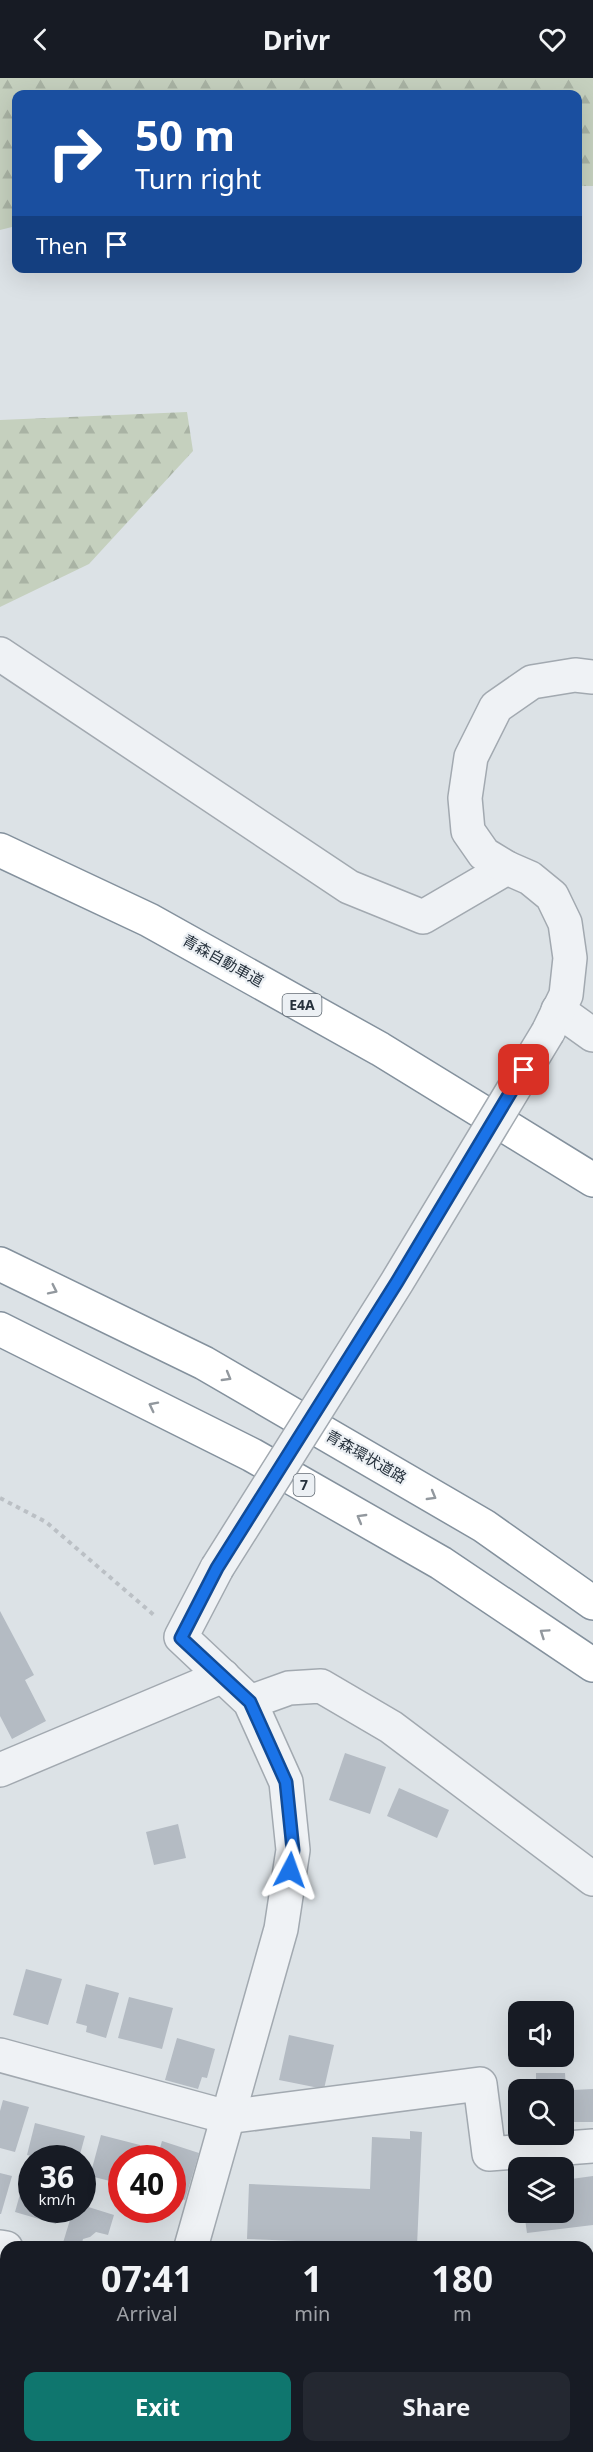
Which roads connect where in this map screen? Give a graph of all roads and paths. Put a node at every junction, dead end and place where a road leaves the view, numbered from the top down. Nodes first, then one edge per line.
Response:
1 (0, 654) edge
2 (593, 677) edge
3 (0, 850) edge
4 (507, 868) junction
5 (553, 1021) junction
6 (593, 1035) edge
7 (593, 1180) edge
8 (0, 1264) edge
9 (0, 1329) edge
10 (0, 1498) edge
11 (593, 1603) edge
12 (181, 1638) junction
13 (593, 1665) edge
14 (223, 1677) junction
15 (250, 1702) junction
16 (0, 1770) edge
17 (593, 1879) edge
18 (0, 2055) edge
19 (227, 2118) junction
20 (593, 2146) edge
21 (194, 2241) edge

1 - 4 street
2 - 4 street
3 - 7 highway, 青森自動車道 / E4A
4 - 5 street
5 - 6 street
5 - 12 street, bridge
8 -> 11 highway, 青森環状道路
13 -> 9 highway, 7
10 - 12 path
12 - 14 street
14 - 15 street
14 - 16 street
15 - 17 street
15 - 19 street
18 - 19 street
19 - 20 street
19 - 21 street

